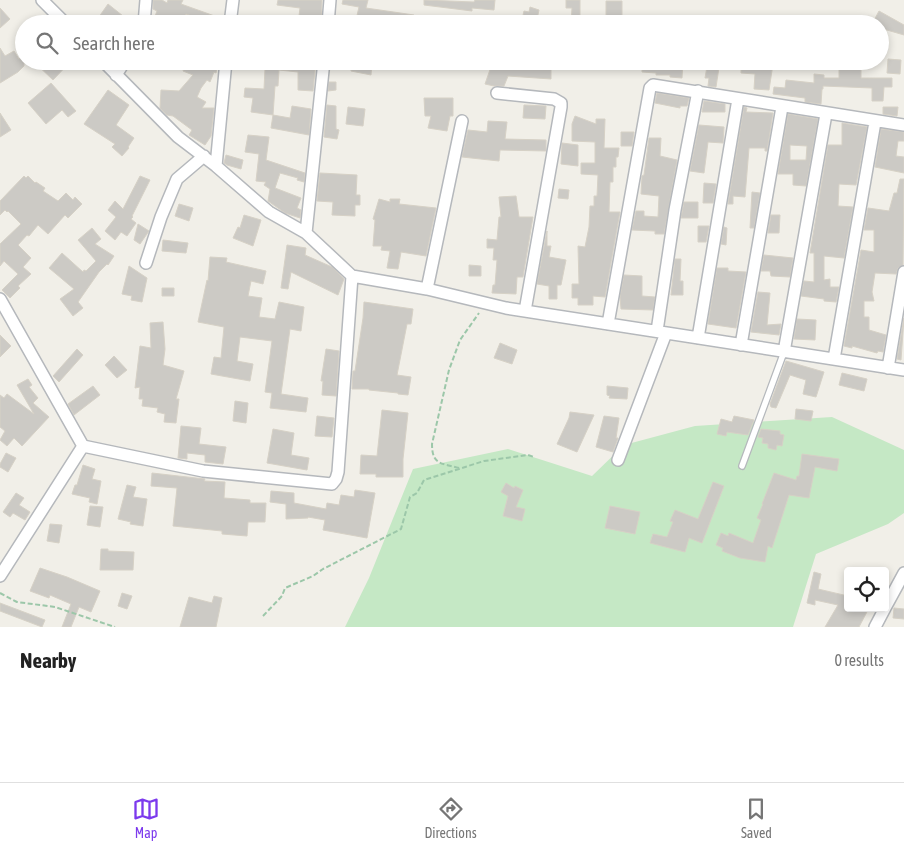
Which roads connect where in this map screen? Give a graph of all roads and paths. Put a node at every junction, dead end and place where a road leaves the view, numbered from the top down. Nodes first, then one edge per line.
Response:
1 (42, 0) edge
2 (146, 0) edge
3 (233, 0) edge
4 (330, 0) edge
5 (57, 15) edge
6 (145, 15) edge
7 (231, 15) edge
8 (329, 15) edge
9 (111, 70) edge
10 (119, 70) edge
11 (225, 70) edge
12 (323, 70) edge
13 (116, 75) junction
14 (698, 91) junction
15 (497, 93) dead end
16 (738, 99) junction
17 (782, 107) junction
18 (826, 114) junction
19 (462, 121) dead end
20 (874, 122) junction
21 (904, 125) edge
22 (204, 156) junction
23 (216, 166) junction
24 (306, 233) junction
25 (146, 263) dead end
26 (904, 272) edge
27 (352, 276) junction
28 (427, 289) junction
29 (0, 300) edge
30 (480, 311) dead end
31 (524, 311) junction
32 (608, 324) junction
33 (662, 332) junction
34 (698, 338) junction
35 (742, 345) junction
36 (784, 352) junction
37 (834, 359) junction
38 (888, 368) junction
39 (904, 370) edge
40 (83, 446) junction
41 (534, 457) dead end
42 (618, 460) dead end
43 (742, 466) dead end
44 (459, 468) junction
45 (904, 573) edge
46 (0, 576) edge
47 (0, 593) edge
48 (889, 601) edge
49 (883, 612) edge
50 (263, 616) dead end
51 (115, 627) edge
52 (875, 627) edge

1 - 5 street
2 - 6 street
3 - 7 street
4 - 8 street
9 - 13 street
10 - 13 street
11 - 23 street
12 - 24 street
13 - 22 street
14 - 16 street
14 - 32 street
14 - 33 street
15 - 31 street
16 - 17 street
16 - 34 street
17 - 18 street
17 - 35 street
18 - 20 street
18 - 36 street
19 - 28 street
20 - 21 street
20 - 37 street
22 - 23 street
22 - 25 street
23 - 24 street
24 - 27 street
26 - 38 street
27 - 28 street
27 - 40 street
28 - 31 street
29 - 40 street
30 - 44 path
31 - 32 street
32 - 33 street
33 - 34 street
33 - 42 street
34 - 35 street
35 - 36 street
36 - 37 street
36 - 43 lane
37 - 38 street
38 - 39 street
40 - 46 street
41 - 44 path
44 - 50 path
45 - 48 street
47 - 51 path
49 - 52 street

